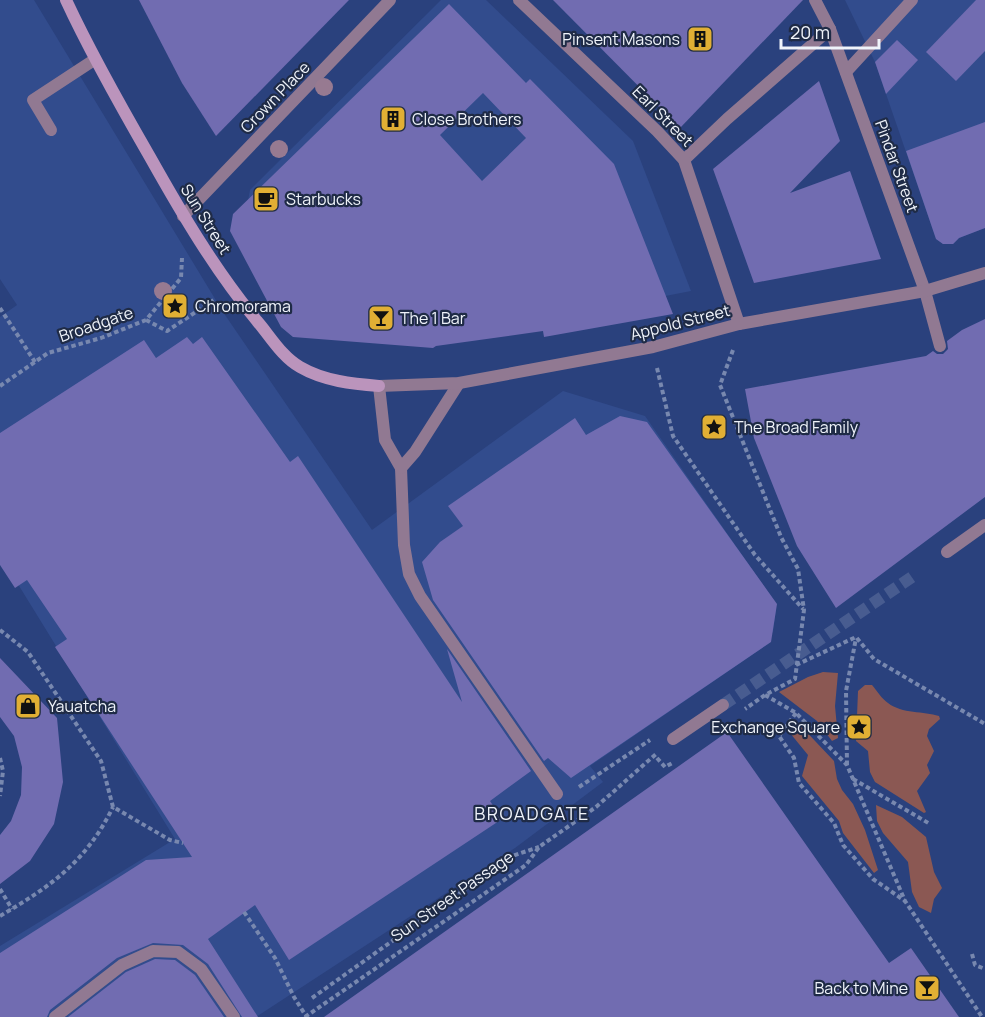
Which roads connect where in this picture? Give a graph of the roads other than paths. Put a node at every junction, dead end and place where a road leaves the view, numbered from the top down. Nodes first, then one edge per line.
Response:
1 (66, 0) edge
2 (390, 0) edge
3 (519, 0) edge
4 (815, 0) edge
5 (912, 0) edge
6 (830, 29) junction
7 (94, 60) junction
8 (846, 72) junction
9 (51, 130) dead end
10 (684, 160) junction
11 (183, 216) junction
12 (985, 273) edge
13 (925, 291) junction
14 (739, 324) junction
15 (940, 346) dead end
16 (459, 383) junction
17 (380, 386) junction
18 (400, 468) junction
19 (985, 525) edge
20 (947, 552) dead end
21 (723, 705) tunnel mouth
22 (673, 739) road end
23 (557, 794) road end
24 (55, 1017) edge
25 (234, 1017) edge

1 - 7 main road, Sun Street
2 - 11 street, Crown Place
3 - 10 street, Earl Street
4 - 6 street, Pindar Street
5 - 8 street
6 - 8 street, Pindar Street
6 - 10 street
7 - 9 street
7 - 11 main road, Sun Street
8 - 13 street, Pindar Street
10 - 14 street, Earl Street
11 - 17 main road, Sun Street
12 - 13 street, Appold Street
13 - 14 street, Appold Street
13 - 15 street, Pindar Street
14 - 16 street, Appold Street
16 - 17 street, Appold Street
16 - 18 street
17 - 18 street
18 - 23 street
19 - 20 street
21 - 22 street
24 - 25 street

